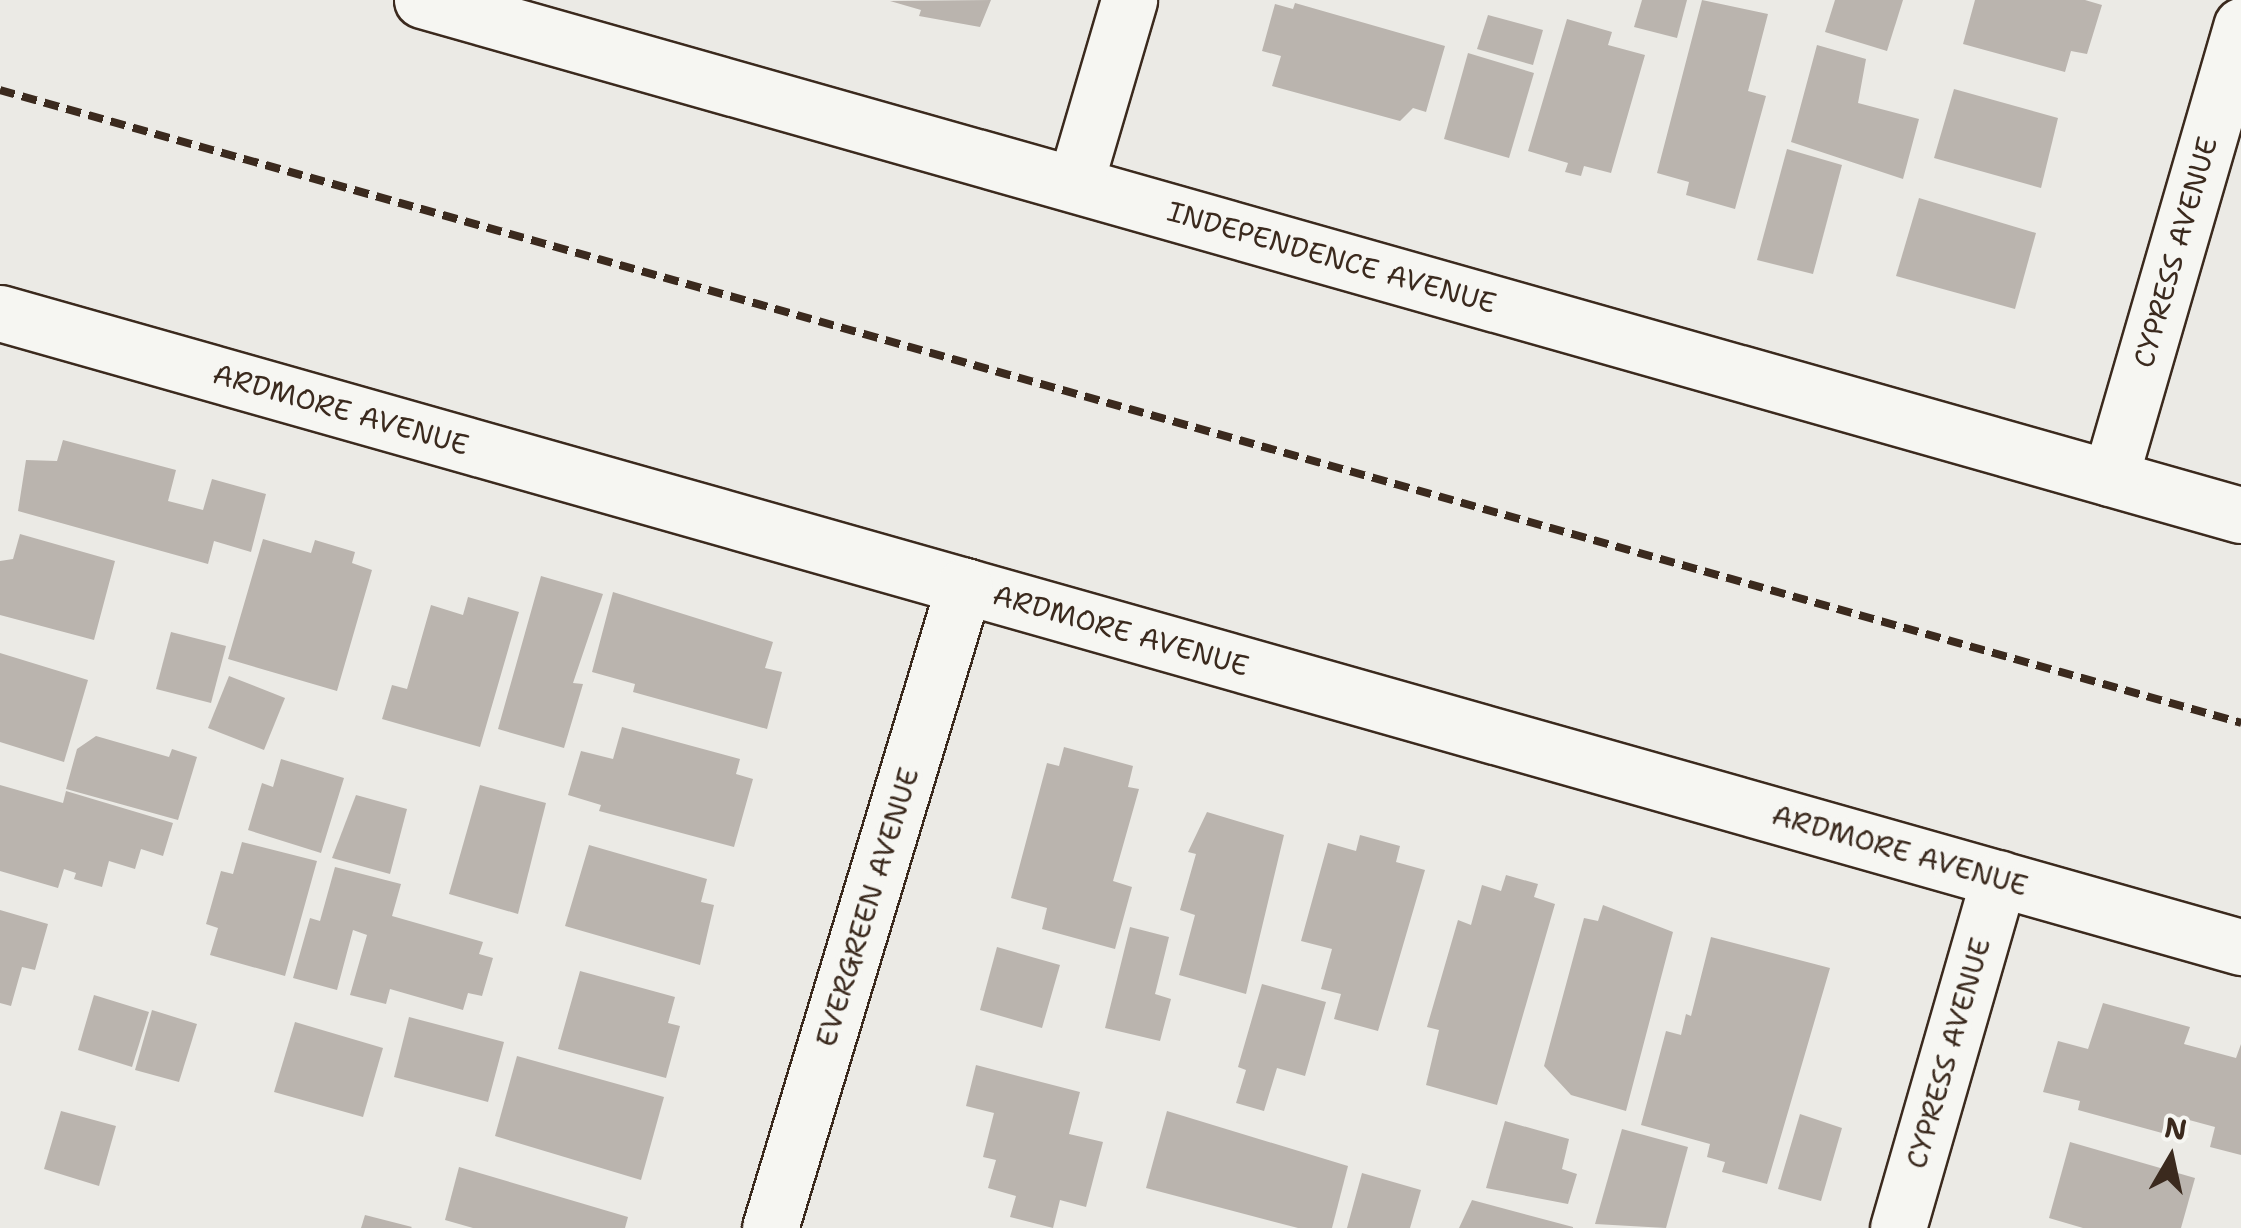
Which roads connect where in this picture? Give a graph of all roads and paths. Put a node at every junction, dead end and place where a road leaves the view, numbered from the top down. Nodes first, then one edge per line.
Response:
1 (422, 0) edge
2 (1129, 0) edge
3 (2241, 26) edge
4 (1075, 184) junction
5 (0, 313) edge
6 (2110, 478) junction
7 (2241, 515) edge
8 (964, 586) junction
9 (1999, 878) junction
10 (2241, 947) edge
11 (770, 1228) edge
12 (1898, 1228) edge

1 - 4 street, INDEPENDENCE AVENUE
2 - 4 street
3 - 6 street, CYPRESS AVENUE
4 - 6 street, INDEPENDENCE AVENUE
5 - 8 street, ARDMORE AVENUE
6 - 7 street, INDEPENDENCE AVENUE
8 - 9 street, ARDMORE AVENUE
8 - 11 street, EVERGREEN AVENUE
9 - 10 street, ARDMORE AVENUE
9 - 12 street, CYPRESS AVENUE

